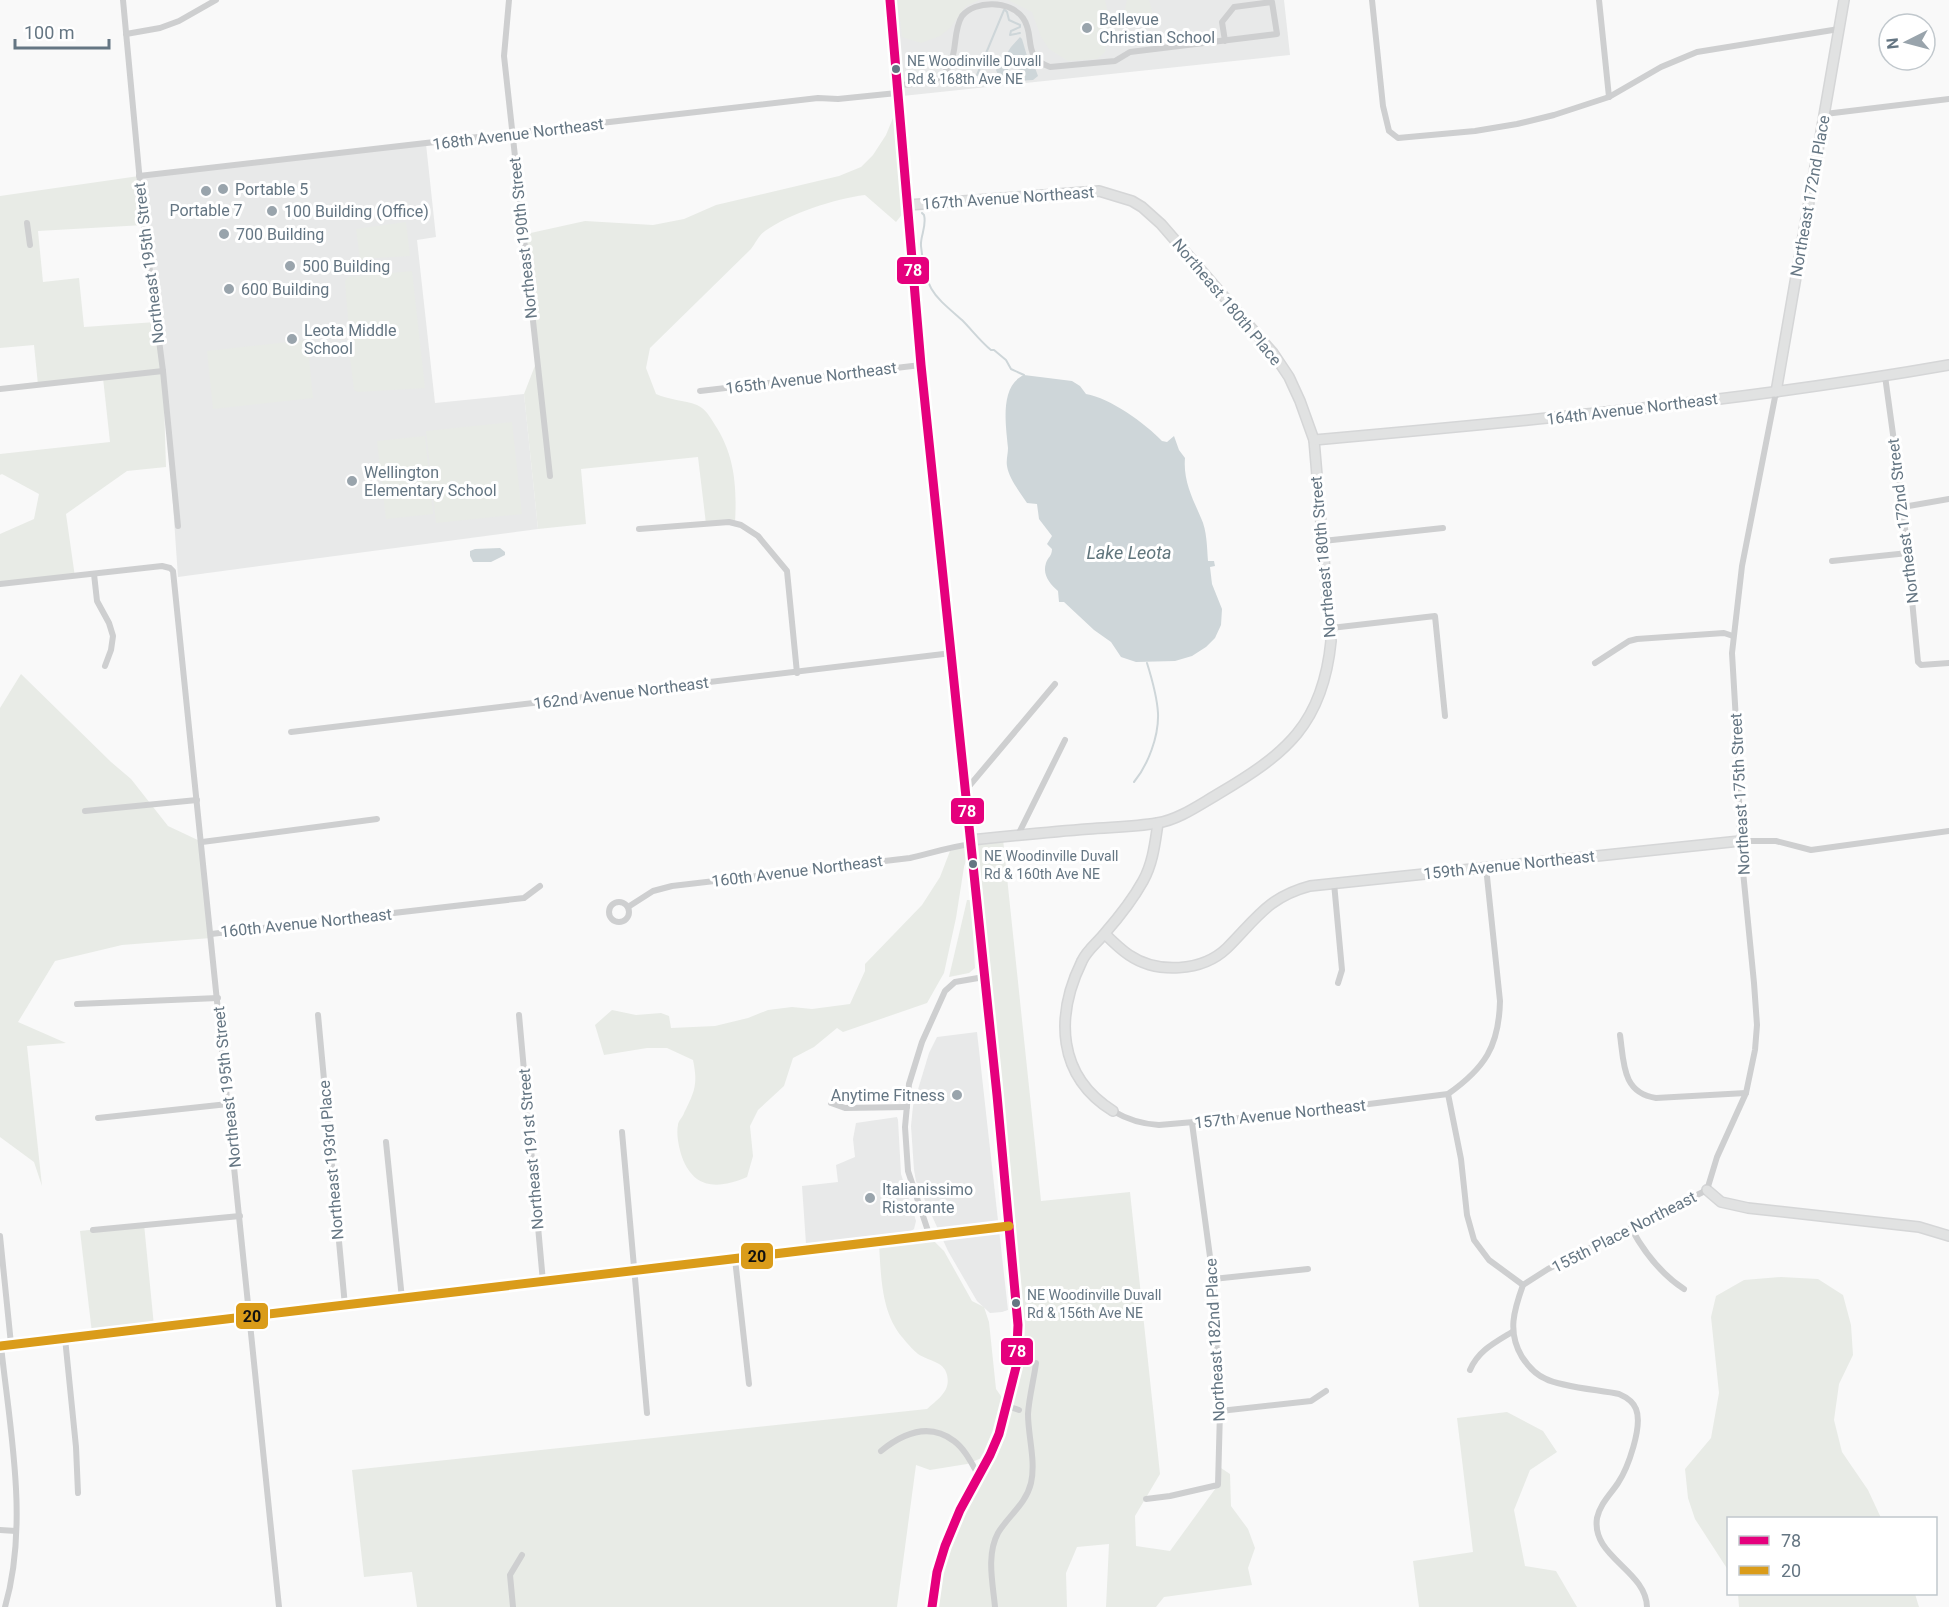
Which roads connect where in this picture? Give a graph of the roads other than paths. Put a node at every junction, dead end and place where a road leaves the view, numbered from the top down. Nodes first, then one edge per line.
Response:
1 (123, 0) edge
2 (216, 0) edge
3 (509, 0) edge
4 (890, 0) edge
5 (1372, 0) edge
6 (1599, 0) edge
7 (1844, 0) edge
8 (1839, 29) junction
9 (126, 34) junction
10 (1225, 41) junction
11 (897, 89) junction
12 (1609, 98) junction
13 (1949, 99) edge
14 (1825, 114) junction
15 (513, 135) junction
16 (139, 176) junction
17 (908, 205) junction
18 (1142, 207) joint
19 (27, 223) dead end
20 (30, 245) dead end
21 (921, 365) junction
22 (1949, 365) edge
23 (163, 371) junction
24 (1886, 376) junction
25 (0, 389) edge
26 (700, 391) dead end
27 (1776, 392) junction
28 (1314, 440) junction
29 (550, 476) dead end
30 (1949, 498) edge
31 (1903, 507) junction
32 (178, 526) dead end
33 (1443, 528) dead end
34 (639, 529) dead end
35 (1323, 541) junction
36 (1908, 553) junction
37 (1832, 561) dead end
38 (94, 574) junction
39 (0, 584) edge
40 (1331, 628) junction
41 (1733, 636) junction
42 (952, 653) junction
43 (1595, 663) dead end
44 (1949, 663) edge
45 (105, 666) dead end
46 (797, 673) junction
47 (1055, 684) dead end
48 (1445, 716) dead end
49 (291, 732) dead end
50 (1065, 741) dead end
51 (965, 791) junction
52 (198, 800) junction
53 (85, 811) dead end
54 (377, 819) dead end
55 (1158, 823) junction
56 (1949, 831) edge
57 (1018, 835) junction
58 (1740, 841) junction
59 (202, 842) junction
60 (970, 842) junction
61 (1486, 867) junction
62 (1334, 882) junction
63 (540, 886) dead end
64 (627, 907) dead end
65 (211, 934) junction
66 (1105, 934) junction
67 (984, 977) junction
68 (1338, 983) dead end
69 (218, 998) junction
70 (77, 1004) dead end
71 (318, 1015) dead end
72 (519, 1015) dead end
73 (1620, 1035) dead end
74 (1746, 1093) junction
75 (1448, 1094) junction
76 (831, 1102) dead end
77 (228, 1104) junction
78 (907, 1107) junction
79 (1113, 1111) joint
80 (98, 1118) dead end
81 (1192, 1124) junction
82 (622, 1132) dead end
83 (386, 1142) dead end
84 (1707, 1190) junction
85 (240, 1216) junction
86 (1009, 1226) junction
87 (1630, 1228) junction
88 (93, 1230) dead end
89 (0, 1236) edge
90 (1949, 1236) edge
91 (930, 1237) junction
92 (735, 1259) junction
93 (1308, 1269) dead end
94 (634, 1271) junction
95 (1213, 1279) junction
96 (543, 1282) junction
97 (1523, 1285) junction
98 (1684, 1289) dead end
99 (402, 1299) junction
100 (345, 1306) junction
101 (250, 1317) junction
102 (1512, 1332) junction
103 (65, 1338) junction
104 (4, 1345) edge
105 (1036, 1363) dead end
106 (1470, 1371) dead end
107 (749, 1384) dead end
108 (1326, 1391) dead end
109 (1007, 1406) junction
110 (1024, 1411) junction
111 (1220, 1411) junction
112 (647, 1413) dead end
113 (881, 1450) dead end
114 (979, 1476) junction
115 (78, 1493) dead end
116 (1146, 1499) dead end
117 (0, 1530) edge
118 (16, 1531) junction
119 (522, 1555) dead end
120 (4, 1607) edge
121 (279, 1607) edge
122 (513, 1607) edge
123 (932, 1607) edge
124 (995, 1607) edge
125 (1647, 1607) edge

1 - 9 street, Northeast 195th Street
2 - 9 street
3 - 15 street, Northeast 190th Street
4 - 11 street
5 - 12 street
6 - 12 street
7 - 8 street, Northeast 172nd Place
8 - 12 street
8 - 14 street, Northeast 172nd Place
9 - 16 street, Northeast 195th Street
10 - 10 street
10 - 11 street, 168th Avenue Northeast
11 - 15 street, 168th Avenue Northeast
11 - 17 street
13 - 14 street
14 - 27 street, Northeast 172nd Place
15 - 16 street, 168th Avenue Northeast
15 - 29 street, Northeast 190th Street
16 - 23 street, Northeast 195th Street
17 - 18 street, 167th Avenue Northeast
17 - 21 street
18 - 28 street, Northeast 180th Place
19 - 20 street
21 - 26 street, 165th Avenue Northeast
21 - 42 street
22 - 24 street, 164th Avenue Northeast
23 - 25 street
23 - 32 street, Northeast 195th Street
24 - 27 street, 164th Avenue Northeast
24 - 31 street, Northeast 172nd Street
27 - 28 street, 164th Avenue Northeast
27 - 41 street, Northeast 175th Street
28 - 35 street, Northeast 180th Street
30 - 31 street
31 - 36 street, Northeast 172nd Street
33 - 35 street
34 - 46 street
35 - 40 street, Northeast 180th Street
36 - 37 street
36 - 44 street, Northeast 172nd Street
38 - 39 street
38 - 45 street
38 - 52 street, Northeast 195th Street
40 - 48 street
40 - 55 street, Northeast 180th Street
41 - 43 street
41 - 58 street, Northeast 175th Street
42 - 46 street, 162nd Avenue Northeast
42 - 51 street
46 - 49 street, 162nd Avenue Northeast
47 - 51 street
50 - 57 street
51 - 60 street
52 - 53 street
52 - 59 street, Northeast 195th Street
54 - 59 street
55 - 57 street, 160th Avenue Northeast
55 - 66 street
56 - 58 street, 159th Avenue Northeast
57 - 60 street, 160th Avenue Northeast
58 - 61 street, 159th Avenue Northeast
58 - 74 street, Northeast 175th Street
59 - 65 street, Northeast 195th Street
60 - 64 street, 160th Avenue Northeast
60 - 67 street
61 - 62 street, 159th Avenue Northeast
61 - 75 street
62 - 66 street, 159th Avenue Northeast
62 - 68 street
63 - 65 street, 160th Avenue Northeast
65 - 69 street, Northeast 195th Street
66 - 79 street
67 - 78 street
67 - 86 street
69 - 70 street
69 - 77 street, Northeast 195th Street
71 - 100 street, Northeast 193rd Place
72 - 96 street, Northeast 191st Street
73 - 74 street
74 - 84 street, Northeast 175th Street
75 - 81 street, 157th Avenue Northeast
75 - 97 street
76 - 78 street
77 - 80 street
77 - 85 street, Northeast 195th Street
78 - 91 street
79 - 81 street, 157th Avenue Northeast
81 - 95 street, Northeast 182nd Place
82 - 94 street
83 - 99 street
84 - 87 street, 155th Place Northeast
84 - 90 street, 155th Place Northeast
85 - 88 street
85 - 101 street, Northeast 195th Street
86 - 91 street
86 - 109 street
87 - 97 street, 155th Place Northeast
87 - 98 street
89 - 104 street
91 - 92 street
92 - 94 street
92 - 107 street
93 - 95 street
94 - 96 street
94 - 112 street
95 - 111 street, Northeast 182nd Place
96 - 99 street
97 - 102 street
99 - 100 street
100 - 101 street
101 - 103 street
101 - 121 street, Northeast 195th Street
102 - 106 street
102 - 125 street
103 - 104 street
103 - 115 street
104 - 118 street
105 - 110 street
108 - 111 street
109 - 110 street
109 - 114 street
110 - 124 street
111 - 116 street, Northeast 182nd Place
113 - 114 street
114 - 123 street
117 - 118 street
118 - 120 street
119 - 122 street

